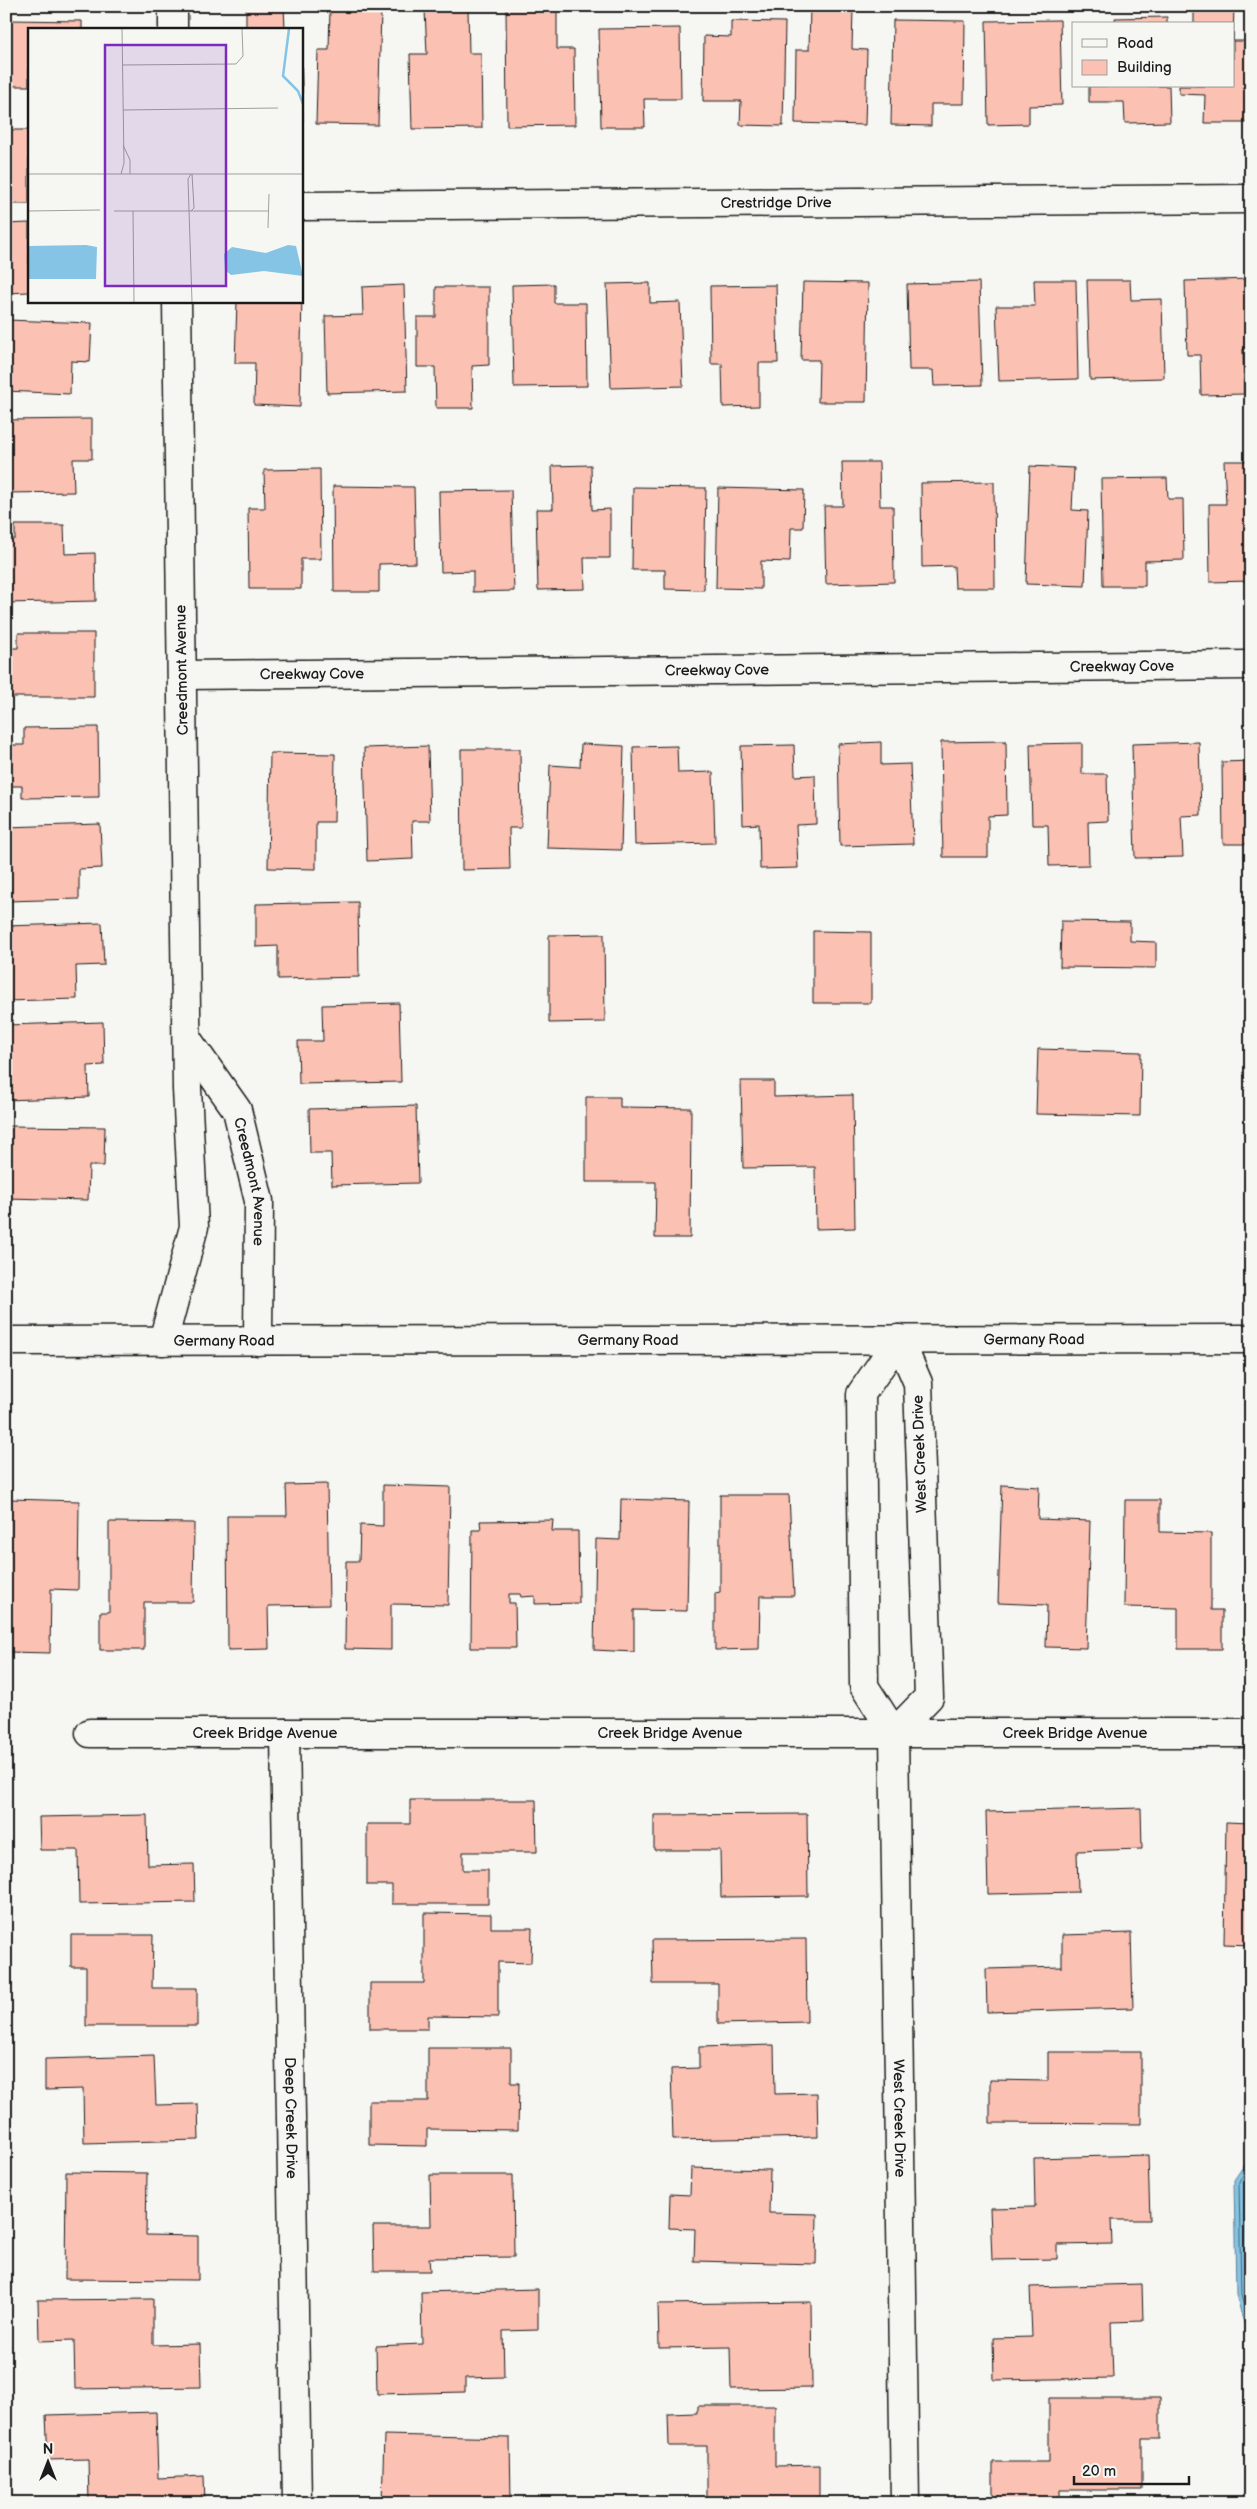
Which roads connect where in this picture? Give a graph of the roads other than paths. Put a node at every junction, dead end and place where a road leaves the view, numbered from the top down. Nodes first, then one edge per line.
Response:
1 (173, 6) edge
2 (173, 28) edge
3 (1251, 199) edge
4 (302, 206) edge
5 (177, 302) edge
6 (1251, 665) edge
7 (182, 675) junction
8 (188, 1039) junction
9 (899, 1339) junction
10 (1251, 1339) edge
11 (163, 1340) junction
12 (258, 1340) junction
13 (6, 1341) edge
14 (90, 1733) dead end
15 (285, 1733) junction
16 (894, 1733) junction
17 (1251, 1733) edge
18 (297, 2503) edge
19 (905, 2503) edge

1 - 2 street
3 - 4 street, Crestridge Drive
5 - 7 street, Creedmont Avenue
6 - 7 street, Creekway Cove
7 - 8 street, Creedmont Avenue
8 - 11 street, Creedmont Avenue
8 - 12 street, Creedmont Avenue
9 - 10 street, Germany Road
9 - 12 street, Germany Road
9 - 16 street, West Creek Drive
9 - 16 street
11 - 12 street, Germany Road
11 - 13 street, Germany Road
14 - 15 street, Creek Bridge Avenue
15 - 16 street, Creek Bridge Avenue
15 - 18 street, Deep Creek Drive
16 - 17 street, Creek Bridge Avenue
16 - 19 street, West Creek Drive

